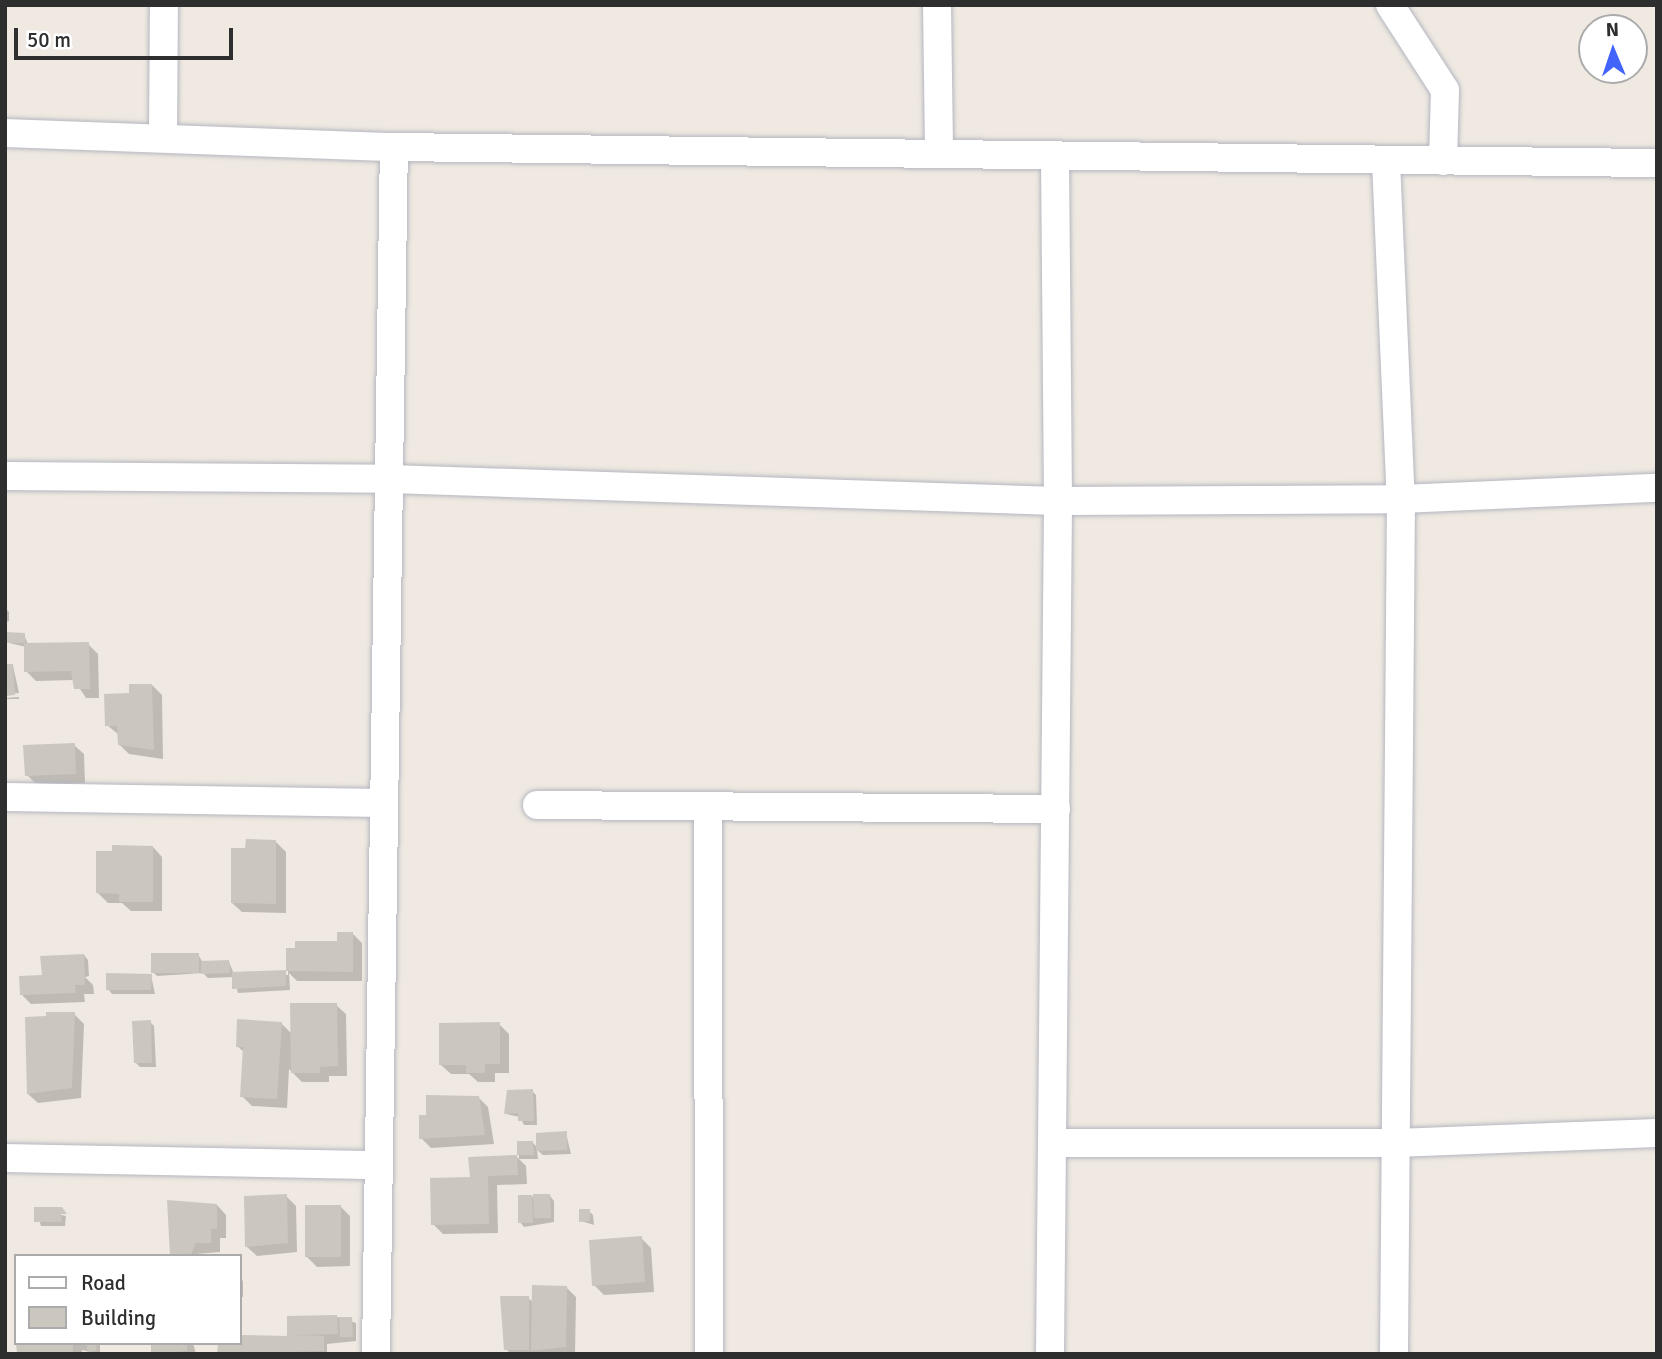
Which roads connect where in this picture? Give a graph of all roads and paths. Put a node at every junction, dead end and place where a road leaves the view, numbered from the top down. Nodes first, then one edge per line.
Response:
1 (164, 5) edge
2 (937, 5) edge
3 (1390, 5) edge
4 (5, 132) edge
5 (163, 138) junction
6 (394, 147) junction
7 (939, 153) junction
8 (1055, 157) junction
9 (1386, 161) junction
10 (1443, 161) junction
11 (1657, 163) edge
12 (5, 476) edge
13 (390, 479) junction
14 (1657, 488) edge
15 (1401, 499) junction
16 (1058, 501) junction
17 (5, 797) edge
18 (384, 803) junction
19 (537, 806) dead end
20 (708, 807) junction
21 (1056, 809) junction
22 (1657, 1133) edge
23 (1053, 1143) junction
24 (1396, 1143) junction
25 (5, 1158) edge
26 (379, 1165) junction
27 (376, 1354) edge
28 (709, 1354) edge
29 (1050, 1354) edge
30 (1394, 1354) edge

1 - 5 street
2 - 7 street
3 - 10 street
4 - 5 street
5 - 6 street
6 - 7 street
6 - 13 street
7 - 8 street
8 - 9 street
8 - 16 street
9 - 10 street
9 - 15 street
10 - 11 street
12 - 13 street
13 - 16 street
13 - 18 street
14 - 15 street
15 - 16 street
15 - 24 street
16 - 21 street
17 - 18 street
18 - 26 street
19 - 20 street
20 - 21 street
20 - 28 street
21 - 23 street
22 - 24 street
23 - 24 street
23 - 29 street
24 - 30 street
25 - 26 street
26 - 27 street

